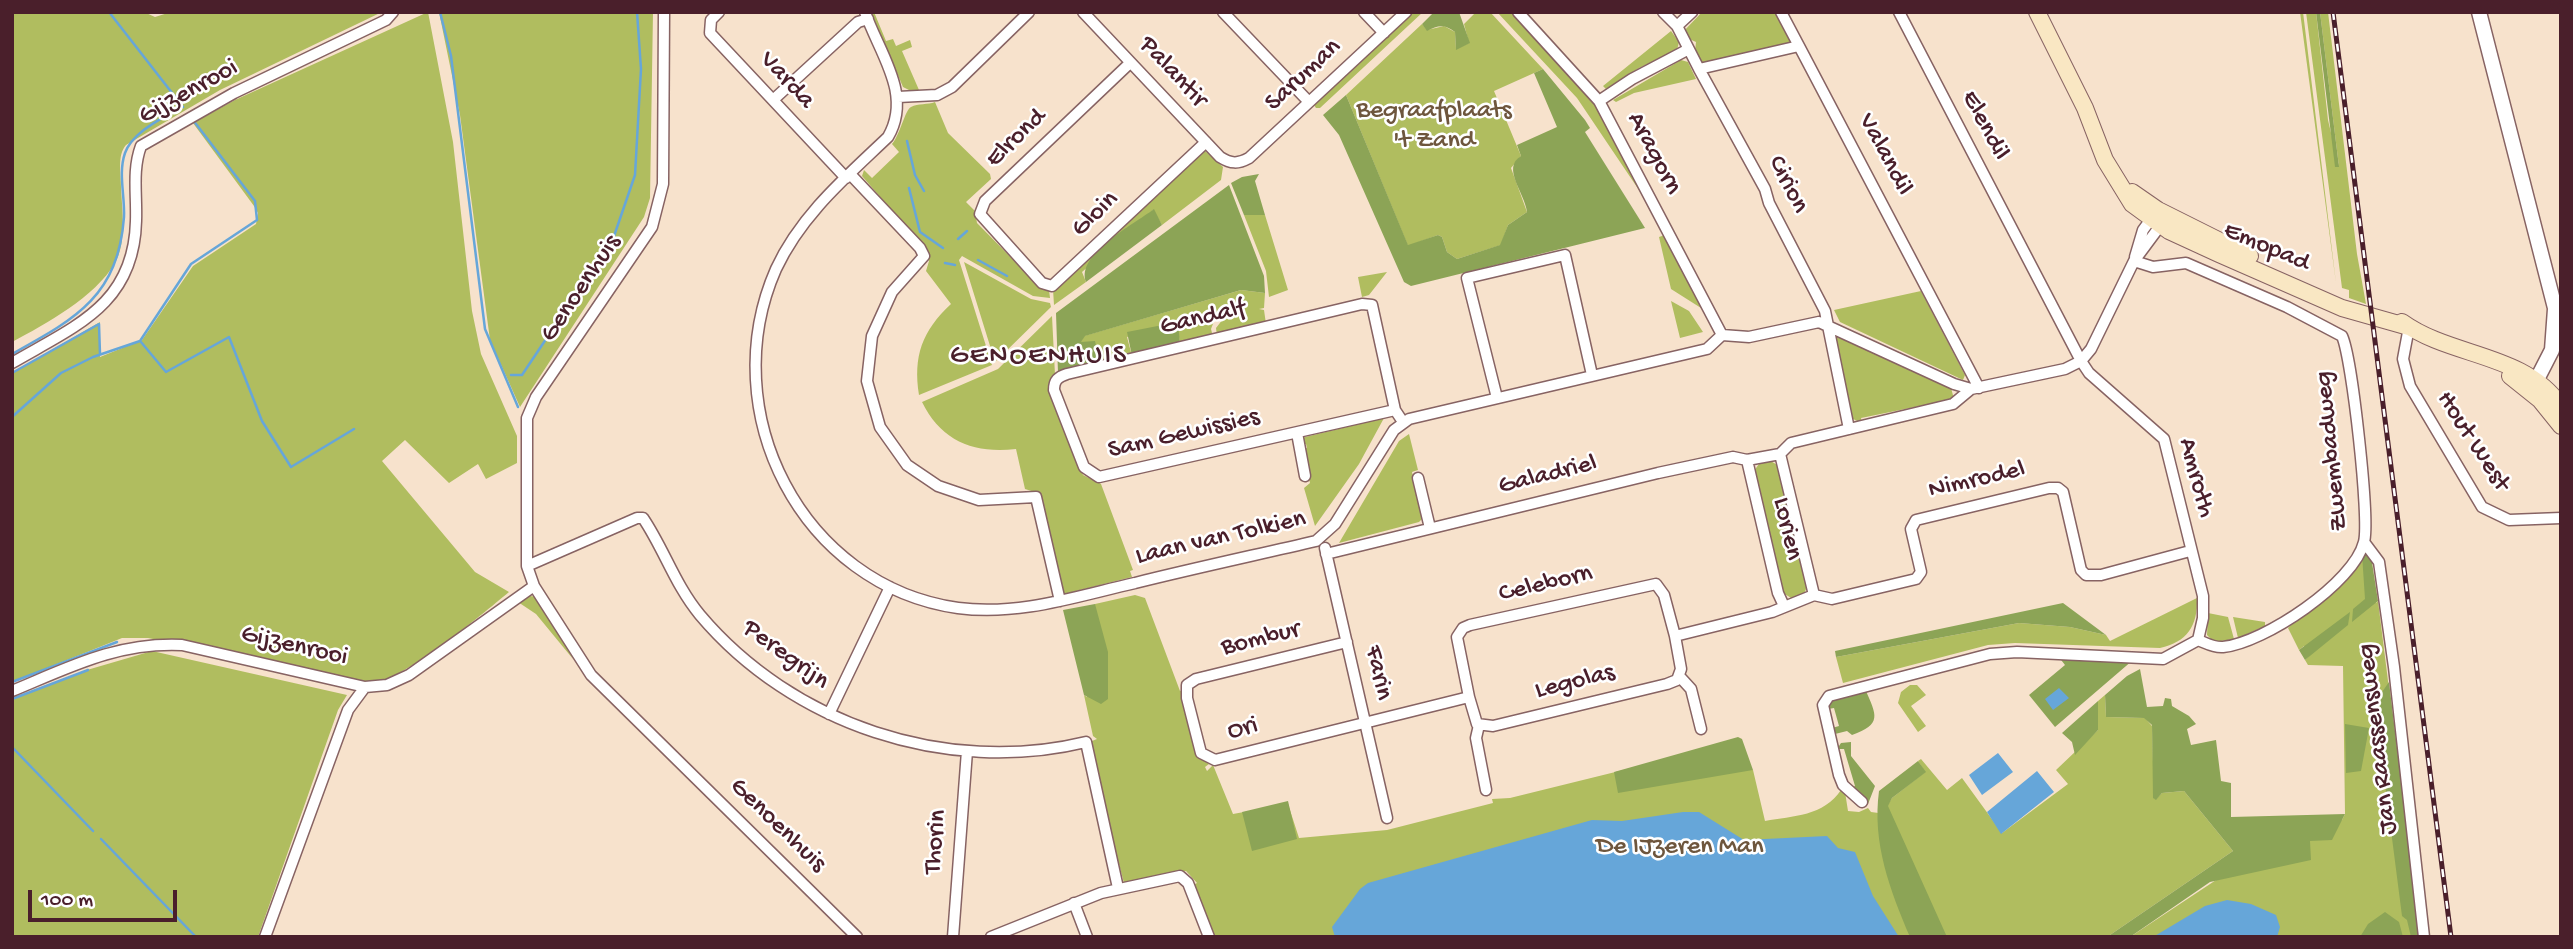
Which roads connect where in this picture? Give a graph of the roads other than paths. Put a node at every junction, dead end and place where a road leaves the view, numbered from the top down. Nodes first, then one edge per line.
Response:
1 (393, 12) edge
2 (664, 12) edge
3 (719, 12) edge
4 (1029, 12) edge
5 (1083, 12) edge
6 (1223, 12) edge
7 (1364, 12) edge
8 (1406, 12) edge
9 (1518, 12) edge
10 (1663, 12) edge
11 (1692, 12) edge
12 (1781, 12) edge
13 (1899, 12) edge
14 (2037, 12) edge
15 (2479, 12) edge
16 (866, 16) edge
17 (1677, 26) junction
18 (1384, 33) junction
19 (1799, 46) junction
20 (1687, 50) junction
21 (1130, 63) junction
22 (1699, 69) junction
23 (898, 97) junction
24 (773, 100) junction
25 (1599, 101) junction
26 (1309, 102) junction
27 (1206, 142) junction
28 (1229, 163) joint
29 (848, 176) junction
30 (2156, 219) junction
31 (1015, 255) joint
32 (2134, 261) junction
33 (2558, 314) edge
34 (1829, 324) junction
35 (2409, 327) junction
36 (1722, 335) junction
37 (2556, 350) edge
38 (2081, 361) junction
39 (12, 363) edge
40 (1592, 375) junction
41 (2534, 386) junction
42 (1975, 388) junction
43 (1497, 398) junction
44 (2561, 406) edge
45 (1395, 410) junction
46 (1403, 422) junction
47 (2561, 426) edge
48 (1070, 429) joint
49 (1849, 429) junction
50 (1297, 433) junction
51 (1780, 454) junction
52 (1747, 460) junction
53 (1305, 476) dead end
54 (1418, 478) dead end
55 (2561, 518) edge
56 (1430, 528) junction
57 (1323, 538) junction
58 (2364, 542) junction
59 (2190, 551) junction
60 (1326, 554) junction
61 (527, 566) junction
62 (534, 586) junction
63 (890, 587) junction
64 (1814, 595) junction
65 (1060, 601) junction
66 (1784, 606) junction
67 (1675, 636) junction
68 (2198, 640) junction
69 (1347, 642) junction
70 (1680, 677) junction
71 (1187, 685) joint
72 (365, 687) junction
73 (12, 691) edge
74 (1469, 697) junction
75 (829, 714) junction
76 (1365, 722) junction
77 (1479, 725) junction
78 (1701, 729) dead end
79 (967, 751) junction
80 (1486, 790) dead end
81 (1862, 802) dead end
82 (1388, 818) dead end
83 (1118, 888) junction
84 (1074, 903) junction
85 (265, 937) edge
86 (857, 937) edge
87 (953, 937) edge
88 (991, 937) edge
89 (1087, 937) edge
90 (1209, 937) edge
91 (2424, 937) edge

1 - 39 street, Gijzenrooi
2 - 61 street, Genoenhuis
3 - 24 street, Varda
4 - 23 street
5 - 21 street, Palantir
6 - 26 street
7 - 18 street
8 - 18 street, Saruman
9 - 25 street, Aragorn
10 - 17 street
11 - 17 street
12 - 19 street, Valandil
13 - 38 street, Elendil
14 - 30 main road, Emopad
15 - 33 street
16 - 23 street
16 - 24 street
17 - 20 street, Cirion
18 - 26 street, Saruman
19 - 22 street
19 - 42 street, Valandil
20 - 22 street, Cirion
20 - 25 street
21 - 27 street, Palantir
21 - 31 street, Elrond
22 - 34 street, Cirion
23 - 29 street, Laan van Tolkien
24 - 29 street, Varda
25 - 36 street, Aragorn
26 - 28 street, Saruman
27 - 28 street, Palantir
27 - 31 street, Gloin
29 - 63 street, Laan van Tolkien
29 - 65 street, Varda
30 - 32 street
30 - 35 main road, Emopad
32 - 38 street
32 - 58 street, Zwembadweg
33 - 37 street
34 - 36 street
34 - 42 street
34 - 49 street
35 - 41 main road, Emopad
35 - 55 street, Hout West
36 - 40 street
37 - 41 street
38 - 42 street
38 - 59 street, Amroth
40 - 43 street
40 - 43 street
41 - 44 main road
41 - 47 main road
42 - 49 street, Galadriel
43 - 46 street
45 - 46 street
45 - 48 street, Gandalf
45 - 50 street, Sam Gewissies
46 - 57 street, Laan van Tolkien
48 - 50 street, Sam Gewissies
49 - 51 street, Galadriel
50 - 53 street, Sam Gewissies
51 - 52 street, Galadriel
51 - 64 street, Lorien
52 - 56 street, Galadriel
52 - 66 street, Lorien
54 - 56 street
56 - 60 street, Galadriel
57 - 60 street, Farin
57 - 65 street, Laan van Tolkien
58 - 68 street, Zwembadweg
58 - 91 street, Jan Raassensweg
59 - 64 street, Nimrodel
59 - 68 street, Amroth
60 - 69 street, Farin
61 - 62 street, Genoenhuis
61 - 75 street, Peregrijn
62 - 72 street
62 - 86 street, Genoenhuis
63 - 65 street, Laan van Tolkien
63 - 75 street
64 - 66 street
66 - 67 street
67 - 70 street
67 - 74 street, Celeborn
68 - 81 street
69 - 71 street, Bombur
69 - 76 street, Farin
70 - 77 street, Legolas
70 - 78 street
71 - 76 street, Ori
72 - 73 street, Gijzenrooi
72 - 85 street
74 - 76 street
74 - 77 street
75 - 79 street, Peregrijn
76 - 82 street, Farin
77 - 80 street
79 - 83 street, Peregrijn
79 - 87 street, Thorin
83 - 84 street
83 - 90 street
84 - 88 street
84 - 89 street

